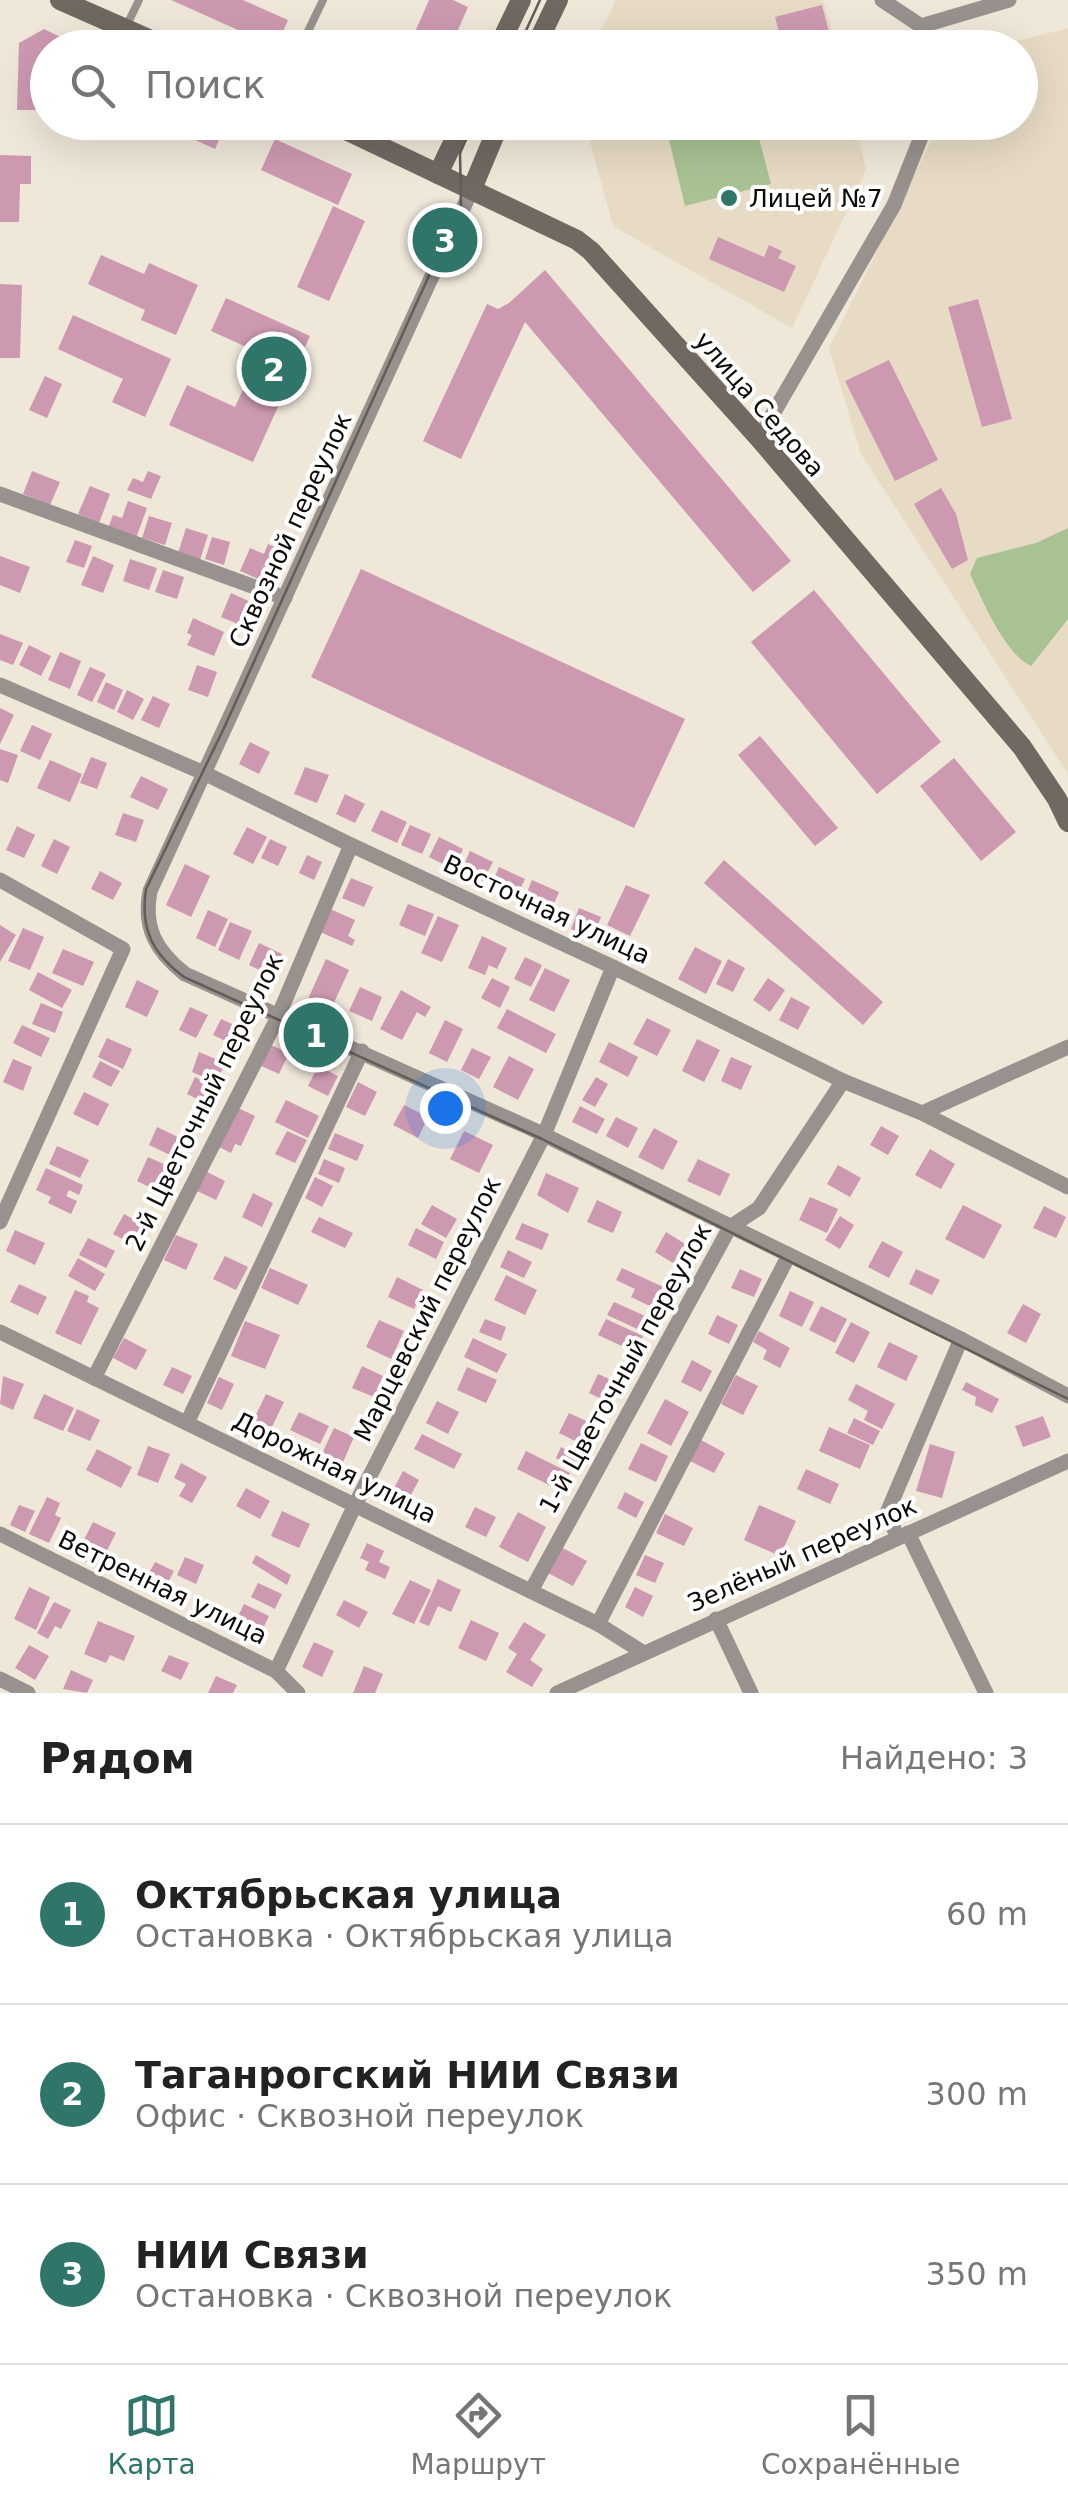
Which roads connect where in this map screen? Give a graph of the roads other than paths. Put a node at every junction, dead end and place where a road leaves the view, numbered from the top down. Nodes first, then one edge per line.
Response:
1 (60, 0) edge
2 (139, 0) edge
3 (322, 0) edge
4 (521, 0) edge
5 (558, 0) edge
6 (882, 0) edge
7 (1008, 0) edge
8 (921, 26) junction
9 (125, 28) junction
10 (129, 30) edge
11 (308, 30) edge
12 (507, 30) edge
13 (544, 30) edge
14 (922, 30) edge
15 (367, 140) edge
16 (454, 140) edge
17 (493, 140) edge
18 (920, 140) edge
19 (438, 174) junction
20 (472, 190) junction
21 (758, 438) junction
22 (0, 494) edge
23 (285, 598) junction
24 (0, 684) edge
25 (204, 772) junction
26 (1068, 822) edge
27 (351, 845) junction
28 (0, 880) edge
29 (613, 966) junction
30 (279, 1015) junction
31 (1068, 1048) edge
32 (362, 1050) junction
33 (843, 1082) junction
34 (922, 1113) junction
35 (544, 1135) junction
36 (1068, 1186) edge
37 (0, 1222) edge
38 (730, 1227) junction
39 (789, 1254) junction
40 (0, 1332) edge
41 (960, 1340) junction
42 (94, 1378) junction
43 (1068, 1396) edge
44 (187, 1423) junction
45 (1068, 1461) edge
46 (355, 1505) junction
47 (0, 1534) edge
48 (903, 1535) junction
49 (531, 1591) junction
50 (716, 1619) junction
51 (598, 1624) junction
52 (644, 1653) junction
53 (276, 1671) junction
54 (0, 1679) edge
55 (28, 1693) edge
56 (281, 1693) edge
57 (298, 1693) edge
58 (556, 1693) edge
59 (751, 1693) edge
60 (986, 1693) edge

1 - 9 main road
2 - 9 lane
3 - 11 lane
4 - 12 main road
5 - 13 main road
6 - 8 street
7 - 8 street
8 - 14 street
9 - 10 main road
15 - 19 main road, улица Седова
16 - 19 main road
17 - 20 main road
18 - 21 street
19 - 20 main road, улица Седова
20 - 21 main road, улица Седова
20 - 23 street, Сквозной переулок
21 - 26 main road, улица Седова
22 - 23 street
23 - 25 street, Сквозной переулок
24 - 25 street, Восточная улица
25 - 27 street, Восточная улица
25 - 30 street, Сквозной переулок
27 - 29 street, Восточная улица
27 - 30 street, 2-й Цветочный переулок
28 - 37 street
29 - 33 street, Восточная улица
29 - 35 street, Марцевский переулок
30 - 32 street
30 - 42 street, 2-й Цветочный переулок
31 - 34 street
32 - 35 street
32 - 44 street
33 - 34 street, Восточная улица
33 - 38 street, 1-й Цветочный переулок
34 - 36 street, Восточная улица
35 - 38 street
35 - 46 street, Марцевский переулок
38 - 39 street
38 - 49 street, 1-й Цветочный переулок
39 - 41 street
39 - 51 street
40 - 42 street, Дорожная улица
41 - 43 street
41 - 48 street
42 - 44 street, Дорожная улица
44 - 46 street, Дорожная улица
45 - 48 street, Зелёный переулок
46 - 49 street, Дорожная улица
46 - 53 street, Марцевский переулок
47 - 53 street, Ветренная улица
48 - 50 street, Зелёный переулок
48 - 60 street
49 - 51 street, Дорожная улица
50 - 52 street, Зелёный переулок
50 - 59 street
51 - 52 street, Дорожная улица
52 - 58 street, Зелёный переулок
53 - 56 lane
53 - 57 street, Ветренная улица
54 - 55 street

